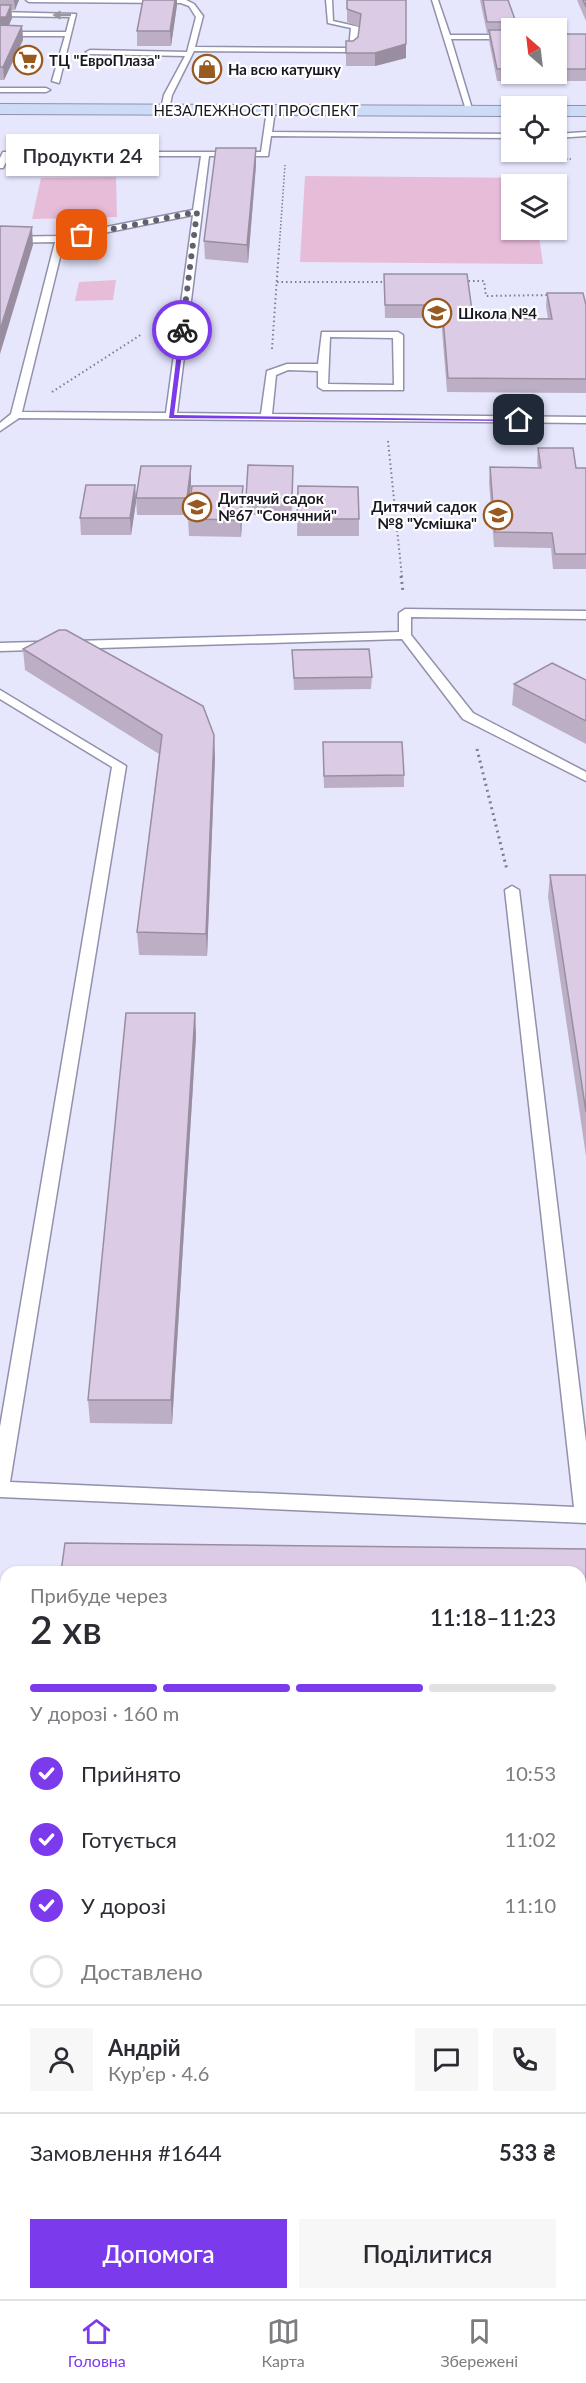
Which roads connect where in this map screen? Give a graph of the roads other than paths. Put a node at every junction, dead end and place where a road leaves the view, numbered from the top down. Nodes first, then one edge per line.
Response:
1 (29, 0) edge
2 (39, 0) edge
3 (329, 0) edge
4 (435, 0) edge
5 (0, 14) edge
6 (0, 34) edge
7 (69, 34) junction
8 (447, 37) junction
9 (501, 37) edge
10 (191, 51) junction
11 (90, 52) dead end
12 (56, 81) dead end
13 (0, 90) edge
14 (46, 90) dead end
15 (0, 109) edge
16 (165, 109) junction
17 (271, 110) junction
18 (470, 110) junction
19 (501, 111) edge
20 (567, 111) edge
21 (586, 111) edge
22 (267, 134) junction
23 (586, 134) edge
24 (567, 135) edge
25 (501, 136) edge
26 (205, 154) junction
27 (0, 166) edge
28 (197, 212) junction
29 (60, 239) junction
30 (0, 240) edge
31 (321, 367) junction
32 (16, 415) junction
33 (171, 417) junction
34 (266, 418) junction
35 (586, 420) edge
36 (0, 428) edge
37 (586, 615) edge
38 (405, 634) junction
39 (0, 647) edge
40 (0, 694) edge
41 (586, 777) edge
42 (512, 890) road end
43 (0, 1487) edge
44 (586, 1515) edge

1 - 2 lane
2 - 10 lane
3 - 10 lane
4 - 8 lane
7 -> 5 lane
6 - 7 lane
7 - 12 lane
8 - 9 lane
8 - 18 lane
10 - 11 lane
10 - 16 lane
13 - 14 lane
15 - 16 street, НЕЗАЛЕЖНОСТІ ПРОСПЕКТ
16 - 17 street, НЕЗАЛЕЖНОСТІ ПРОСПЕКТ
17 - 18 street, НЕЗАЛЕЖНОСТІ ПРОСПЕКТ
17 - 22 lane
18 - 19 street, НЕЗАЛЕЖНОСТІ ПРОСПЕКТ
20 - 21 street
22 - 25 lane
22 - 26 lane
23 - 24 lane
26 - 27 lane
26 - 28 lane
28 - 29 lane
28 - 33 lane
29 - 30 lane
29 - 32 lane
31 - 31 lane
31 - 34 lane
32 - 33 lane
32 - 36 lane
33 - 34 lane
34 - 35 lane
37 - 38 lane
38 - 39 lane
38 - 41 lane
40 - 43 lane
42 - 44 lane
43 - 44 lane

